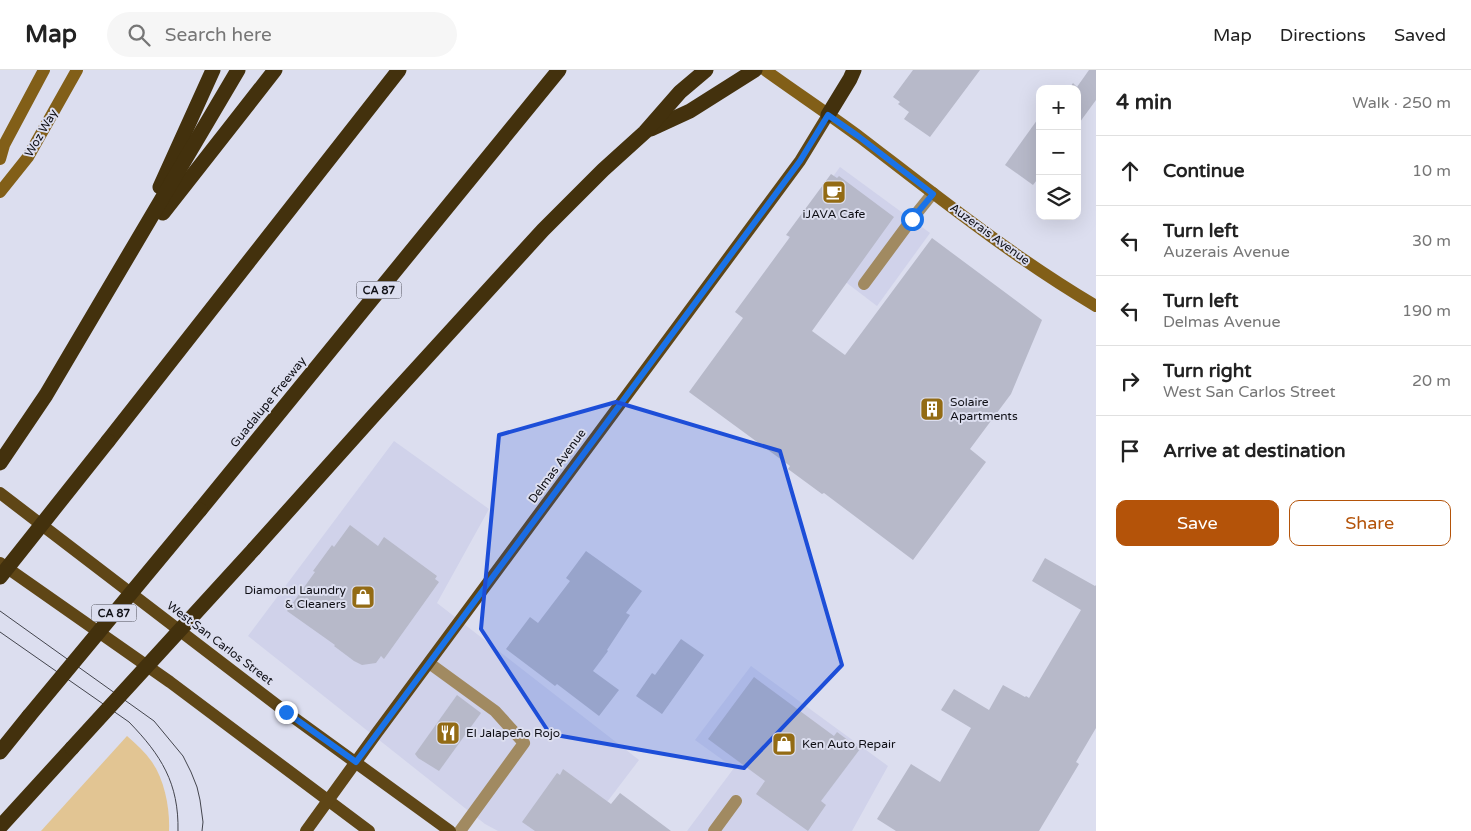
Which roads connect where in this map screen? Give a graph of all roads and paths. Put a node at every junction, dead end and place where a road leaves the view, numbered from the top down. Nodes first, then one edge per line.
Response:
1 (44, 70) edge
2 (77, 70) edge
3 (213, 70) edge
4 (238, 70) edge
5 (274, 70) edge
6 (400, 70) edge
7 (559, 70) edge
8 (706, 70) edge
9 (755, 70) edge
10 (765, 70) edge
11 (854, 70) edge
12 (828, 115) junction
13 (645, 132) junction
14 (0, 159) edge
15 (0, 192) edge
16 (933, 194) junction
17 (126, 261) junction
18 (864, 284) dead end
19 (1096, 306) edge
20 (0, 464) edge
21 (0, 493) edge
22 (0, 563) edge
23 (0, 577) edge
24 (429, 663) junction
25 (0, 752) edge
26 (356, 762) junction
27 (328, 801) junction
28 (736, 801) dead end
29 (0, 827) edge
30 (306, 831) edge
31 (370, 831) edge
32 (450, 831) edge
33 (460, 831) edge
34 (714, 831) edge

1 - 14 street
2 - 15 street, Woz Way
3 - 17 highway
4 - 17 highway
5 - 17 highway
6 - 23 highway, bridge
7 - 25 highway, Guadalupe Freeway / CA 87, bridge
8 - 13 highway
9 - 13 highway
10 - 12 street, Auzerais Avenue
11 - 12 highway
12 - 16 street, Auzerais Avenue
12 - 24 main road, Delmas Avenue
13 - 29 highway, bridge
16 - 18 lane
16 - 19 street, Auzerais Avenue
17 - 20 highway
21 - 26 main road, West San Carlos Street
22 - 27 main road
24 - 26 main road, Delmas Avenue
24 - 33 lane
26 - 27 main road, Delmas Avenue
26 - 32 main road, West San Carlos Street
27 - 30 main road, Delmas Avenue
27 - 31 main road
28 - 34 lane

